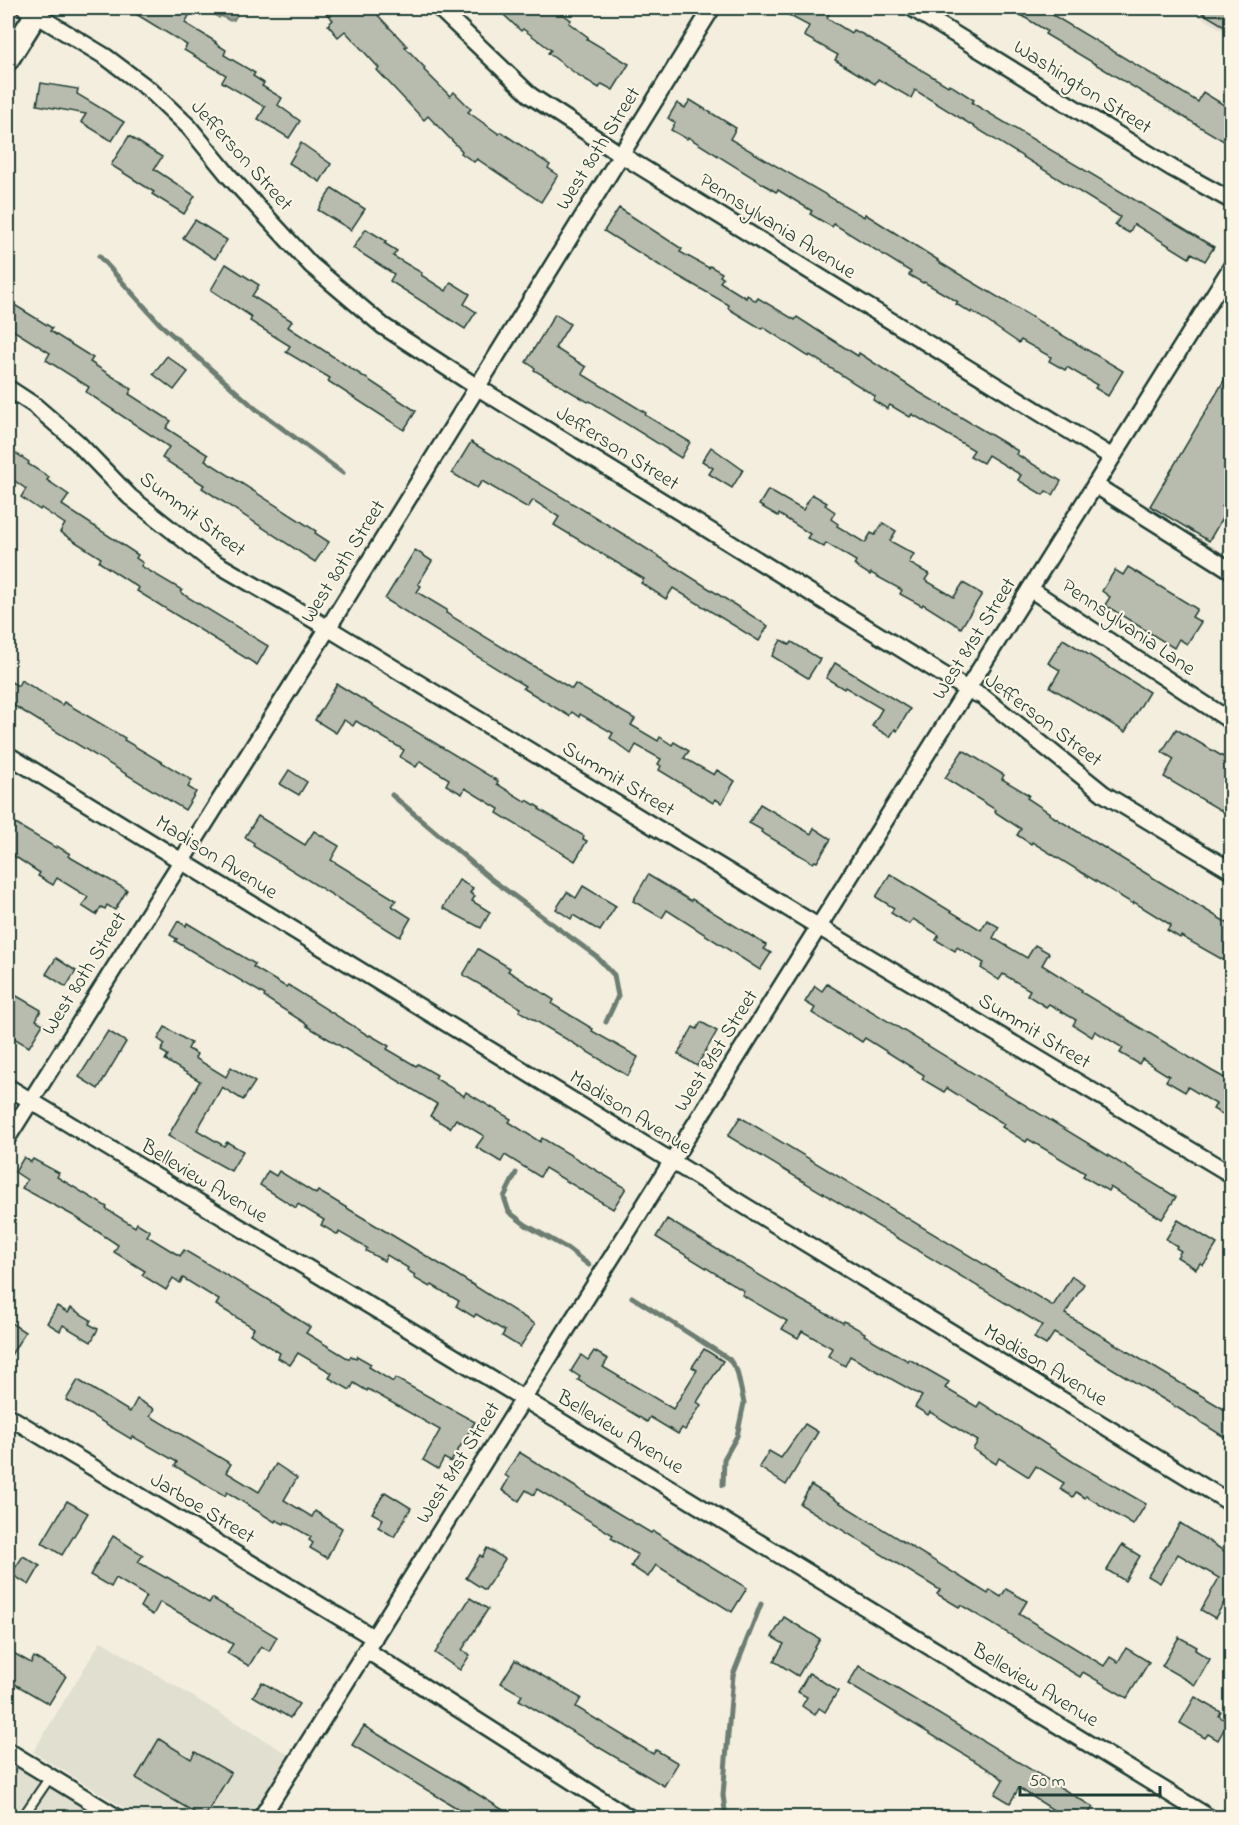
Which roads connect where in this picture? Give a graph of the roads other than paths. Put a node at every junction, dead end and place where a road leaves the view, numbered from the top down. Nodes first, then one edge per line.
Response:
1 (439, 8) edge
2 (712, 8) edge
3 (912, 8) edge
4 (34, 10) edge
5 (8, 59) edge
6 (620, 154) junction
7 (1232, 201) edge
8 (1232, 266) edge
9 (477, 387) junction
10 (8, 388) edge
11 (1112, 458) junction
12 (1095, 485) junction
13 (1232, 571) edge
14 (1030, 589) junction
15 (328, 628) junction
16 (968, 690) junction
17 (1232, 722) edge
18 (8, 755) edge
19 (181, 861) junction
20 (1232, 871) edge
21 (819, 927) junction
22 (8, 1087) edge
23 (30, 1101) junction
24 (8, 1137) edge
25 (671, 1163) junction
26 (1232, 1175) edge
27 (524, 1399) junction
28 (8, 1416) edge
29 (1232, 1504) edge
30 (370, 1644) junction
31 (8, 1751) edge
32 (50, 1777) junction
33 (22, 1818) edge
34 (118, 1818) edge
35 (261, 1818) edge
36 (630, 1818) edge
37 (1210, 1818) edge

1 - 6 street, Pennsylvania Avenue
2 - 6 street, West 80th Street
3 - 7 street, Washington Street
4 - 5 street
4 - 9 street, Jefferson Street
6 - 9 street, West 80th Street
6 - 11 street, Pennsylvania Avenue
8 - 11 street, West 81st Street
9 - 15 street, West 80th Street
9 - 16 street, Jefferson Street
10 - 15 street, Summit Street
11 - 12 street, West 81st Street
12 - 13 street
12 - 14 street, West 81st Street
14 - 16 street, West 81st Street
14 - 17 street, Pennsylvania Lane
15 - 19 street, West 80th Street
15 - 21 street, Summit Street
16 - 20 street, Jefferson Street
16 - 21 street, West 81st Street
18 - 19 street, Madison Avenue
19 - 23 street, West 80th Street
19 - 25 street, Madison Avenue
21 - 25 street, West 81st Street
21 - 26 street, Summit Street
22 - 23 street, Belleview Avenue
23 - 24 street, West 80th Street
23 - 27 street, Belleview Avenue
25 - 27 street, West 81st Street
25 - 29 street, Madison Avenue
27 - 30 street, West 81st Street
27 - 37 street, Belleview Avenue
28 - 30 street, Jarboe Street
30 - 35 street, West 81st Street
30 - 36 street, Jarboe Street
31 - 32 street
32 - 33 lane
32 - 34 street

